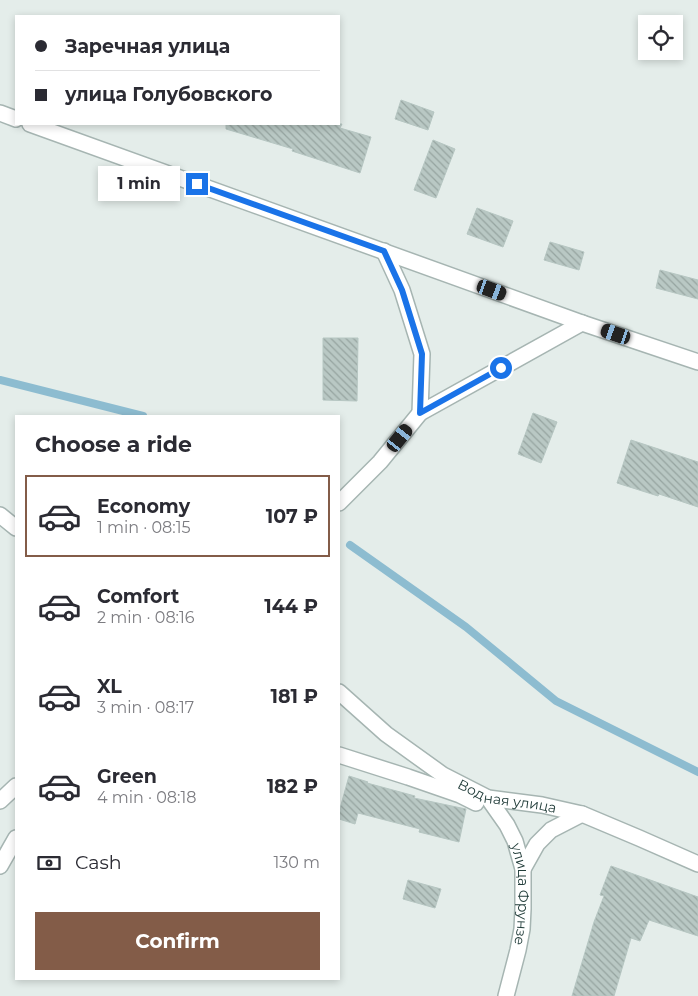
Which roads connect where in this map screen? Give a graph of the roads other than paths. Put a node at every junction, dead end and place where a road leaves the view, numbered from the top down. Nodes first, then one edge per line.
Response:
1 (0, 114) edge
2 (15, 119) edge
3 (33, 125) edge
4 (384, 251) junction
5 (582, 322) junction
6 (698, 362) edge
7 (420, 413) junction
8 (340, 502) edge
9 (0, 515) edge
10 (15, 527) edge
11 (340, 693) edge
12 (340, 755) edge
13 (488, 798) junction
14 (500, 814) junction
15 (582, 814) junction
16 (15, 840) edge
17 (698, 864) edge
18 (0, 866) edge
19 (523, 869) junction
20 (506, 996) edge

1 - 2 street
3 - 4 street
4 - 5 street
4 - 7 street
5 - 6 street
5 - 7 street
7 - 8 street
9 - 10 street
11 - 13 street, Водная улица
12 - 14 street
13 - 14 street, улица Фрунзе
13 - 15 street, Водная улица
14 - 19 street, улица Фрунзе
15 - 17 street, Водная улица
15 - 19 street
16 - 18 street
19 - 20 street, улица Фрунзе

